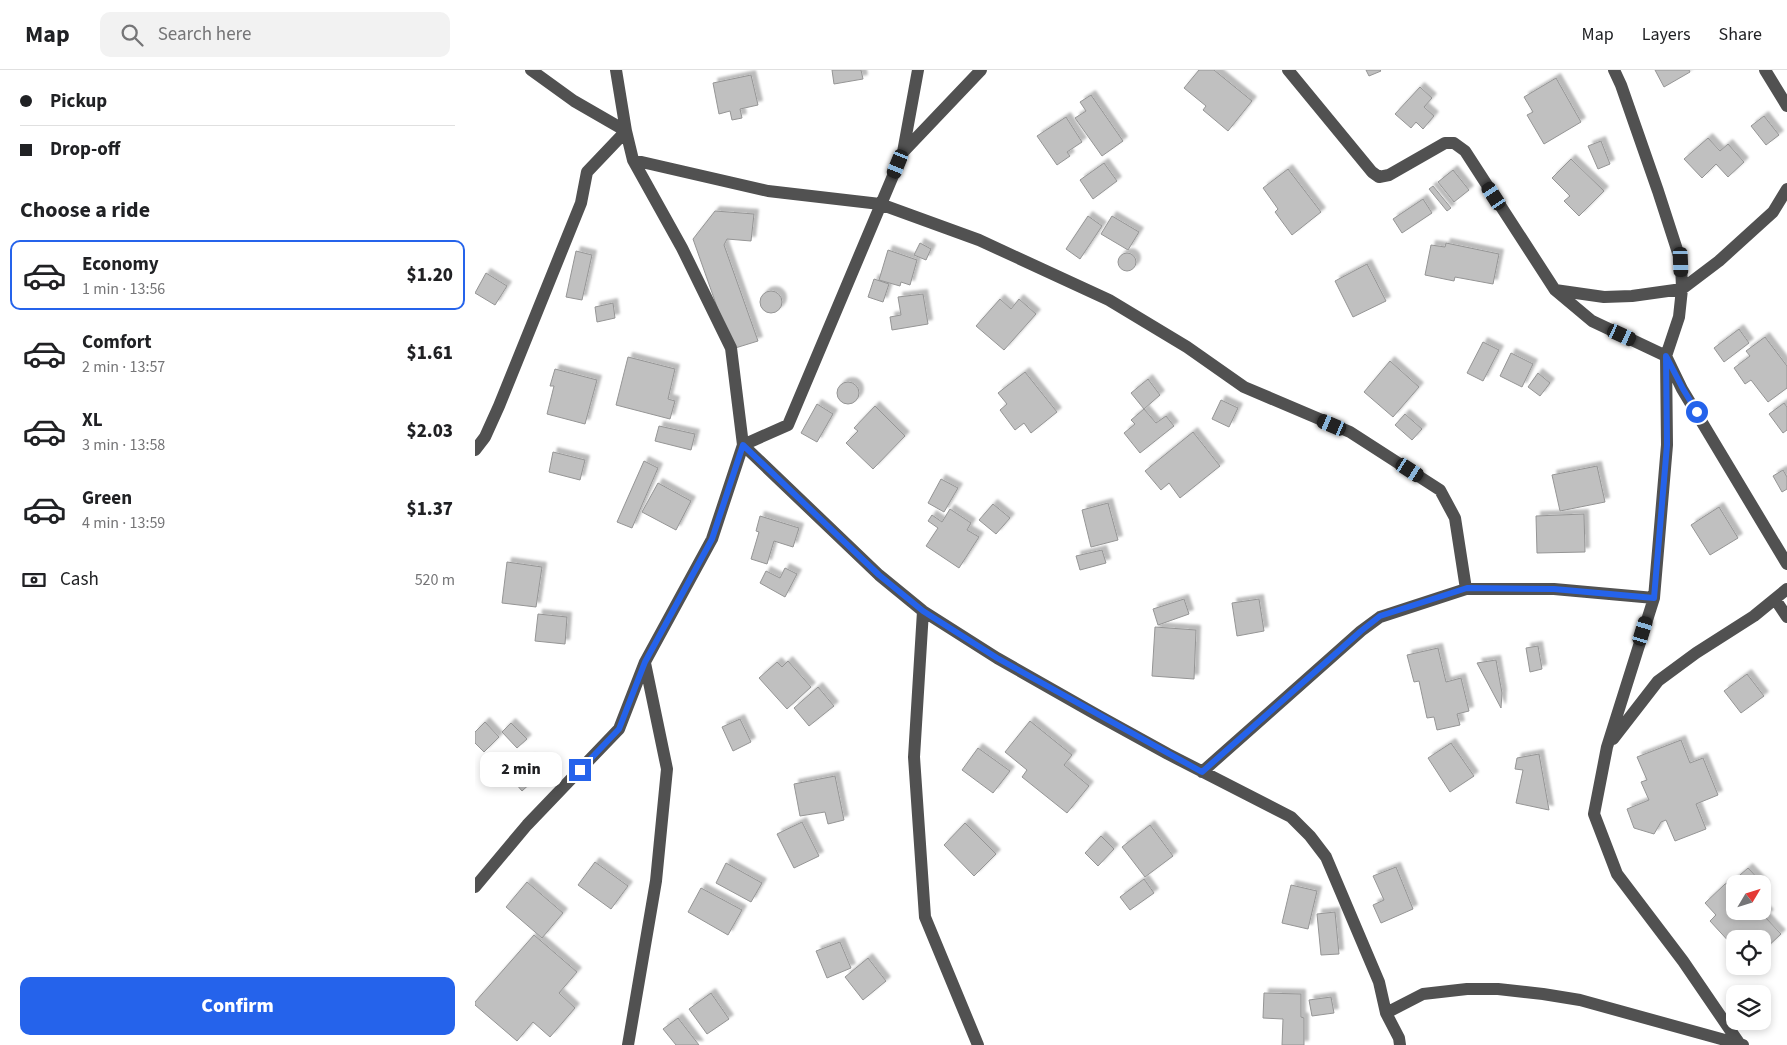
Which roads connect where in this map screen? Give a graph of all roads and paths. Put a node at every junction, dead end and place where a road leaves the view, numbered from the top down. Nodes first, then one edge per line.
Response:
1 (531, 70) edge
2 (616, 70) edge
3 (918, 70) edge
4 (981, 70) edge
5 (1288, 70) edge
6 (1614, 70) edge
7 (1765, 70) edge
8 (1787, 106) edge
9 (625, 131) junction
10 (903, 152) junction
11 (633, 160) junction
12 (1787, 189) edge
13 (880, 204) junction
14 (1682, 289) junction
15 (1555, 290) junction
16 (1666, 356) junction
17 (743, 445) junction
18 (475, 450) edge
19 (1787, 564) edge
20 (1467, 588) junction
21 (1787, 589) edge
22 (1654, 598) junction
23 (1775, 599) junction
24 (923, 611) junction
25 (1787, 617) edge
26 (645, 662) junction
27 (1607, 747) junction
28 (1202, 772) junction
29 (475, 887) edge
30 (1386, 1013) junction
31 (1741, 1044) edge
32 (628, 1045) edge
33 (978, 1045) edge
34 (1400, 1045) edge

1 - 9 street
2 - 9 street
3 - 10 street
4 - 10 street
5 - 15 street
6 - 14 street
7 - 8 street
9 - 11 street
9 - 18 street
10 - 13 street
11 - 13 street
11 - 17 street
12 - 14 street
13 - 17 street
13 - 20 street
14 - 15 street
14 - 16 street
15 - 16 street
16 - 19 street
16 - 22 street
17 - 24 street
17 - 26 street
20 - 22 street
20 - 28 street
21 - 23 street
22 - 27 street
23 - 25 street
23 - 27 street
24 - 28 street
24 - 33 street
26 - 29 street
26 - 32 street
27 - 31 street
28 - 30 street
30 - 31 street
30 - 34 street

